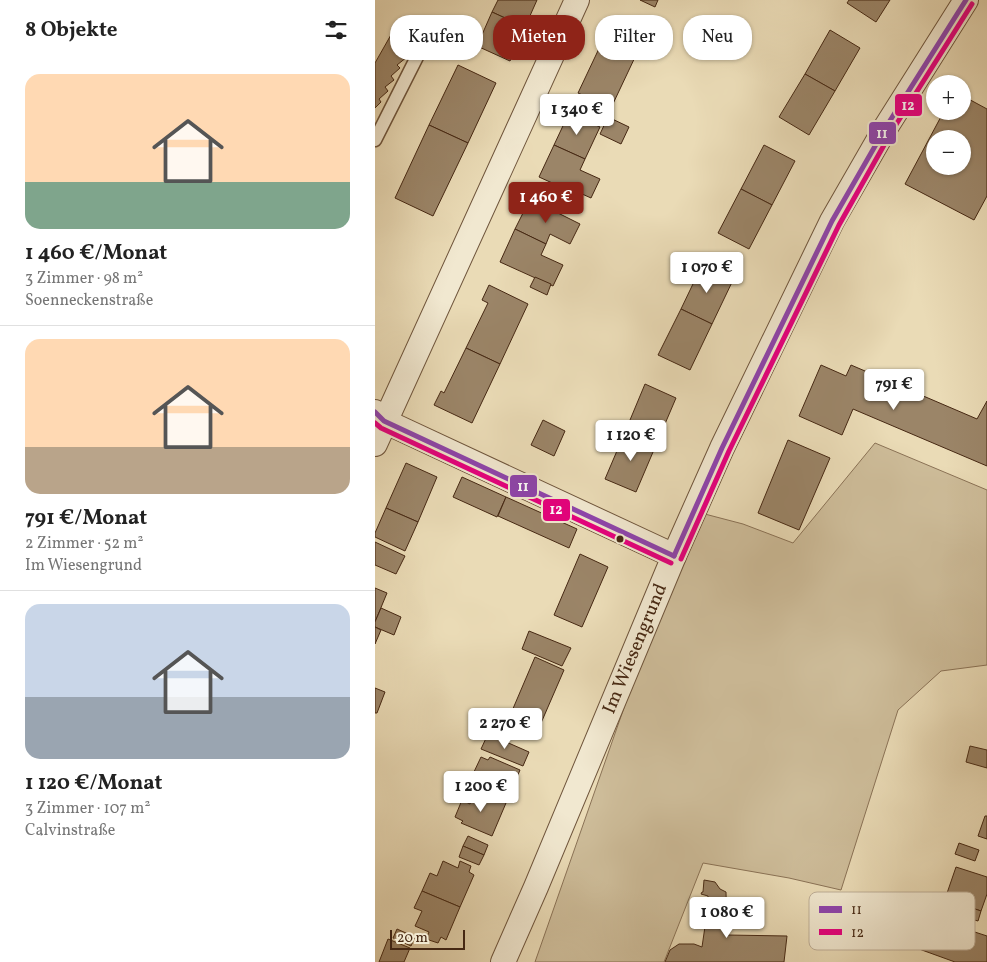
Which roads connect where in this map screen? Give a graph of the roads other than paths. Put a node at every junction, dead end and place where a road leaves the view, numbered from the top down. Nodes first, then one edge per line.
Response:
1 (577, 0) edge
2 (966, 0) edge
3 (415, 60) edge
4 (375, 140) edge
5 (380, 416) edge
6 (375, 444) edge
7 (674, 556) junction
8 (503, 962) edge

1 - 5 street
2 - 7 street, Im Wiesengrund
3 - 4 lane
5 - 6 street
5 - 7 street
7 - 8 street, Im Wiesengrund

